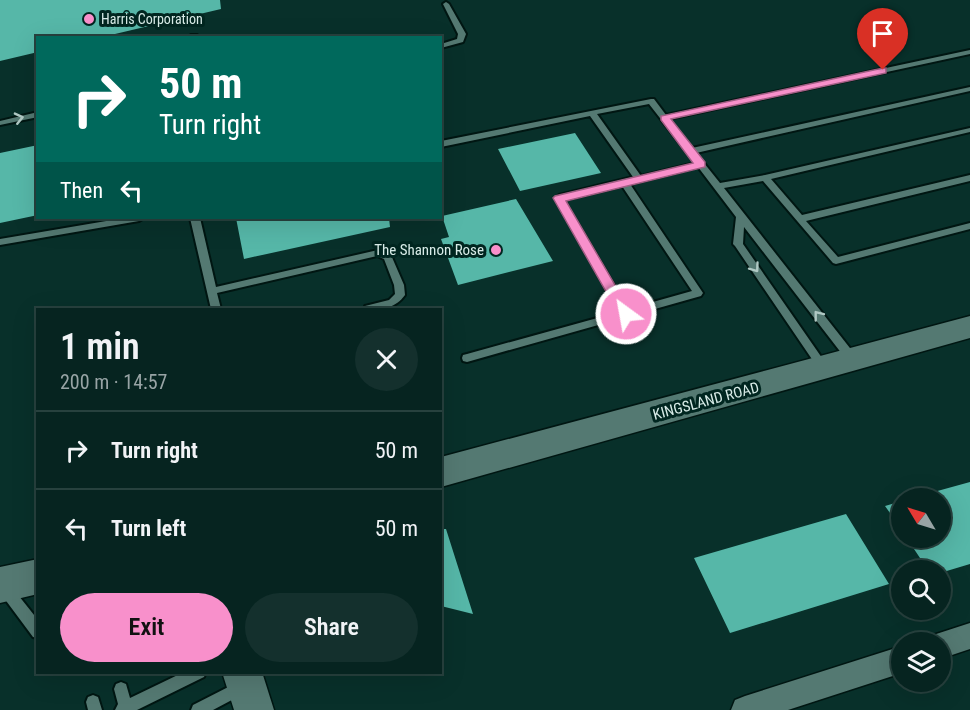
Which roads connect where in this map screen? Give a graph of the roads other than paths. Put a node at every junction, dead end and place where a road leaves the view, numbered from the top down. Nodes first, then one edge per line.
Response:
1 (447, 4) dead end
2 (442, 46) edge
3 (970, 52) edge
4 (970, 89) edge
5 (592, 113) junction
6 (36, 114) edge
7 (664, 118) junction
8 (0, 123) edge
9 (970, 130) edge
10 (442, 144) edge
11 (691, 152) junction
12 (701, 164) junction
13 (765, 178) junction
14 (970, 178) edge
15 (639, 179) junction
16 (624, 182) junction
17 (718, 186) junction
18 (741, 215) junction
19 (133, 219) edge
20 (195, 219) edge
21 (800, 219) junction
22 (970, 226) edge
23 (0, 242) edge
24 (212, 291) junction
25 (216, 308) edge
26 (373, 308) edge
27 (626, 314) junction
28 (970, 327) edge
29 (467, 358) dead end
30 (839, 365) junction
31 (442, 472) edge
32 (36, 576) edge
33 (1, 585) edge
34 (36, 629) edge
35 (970, 636) edge
36 (951, 642) edge
37 (891, 664) edge
38 (195, 674) edge
39 (121, 689) dead end
40 (247, 689) edge
41 (802, 702) edge
42 (124, 709) edge
43 (198, 710) edge
44 (745, 710) edge

1 - 2 lane
3 - 7 lane
4 - 11 lane
5 - 7 lane
5 - 10 lane
5 - 15 lane
8 -> 6 lane
7 - 11 lane
9 - 13 lane
11 - 12 lane
12 - 15 lane
12 - 17 lane
13 - 17 lane
13 - 21 lane
14 - 21 lane
15 - 16 lane
16 - 27 lane
16 - 27 lane
17 - 18 lane
30 -> 18 lane
18 -> 30 lane
19 - 23 lane
20 - 24 lane
21 - 22 lane
24 - 25 lane
24 - 26 lane
27 - 29 lane
28 - 30 street, KINGSLAND ROAD
30 - 31 street, KINGSLAND ROAD
32 - 33 street
33 - 34 lane
35 - 36 street
37 - 41 street
38 - 42 lane
39 - 42 lane
40 - 43 lane
41 - 44 street

